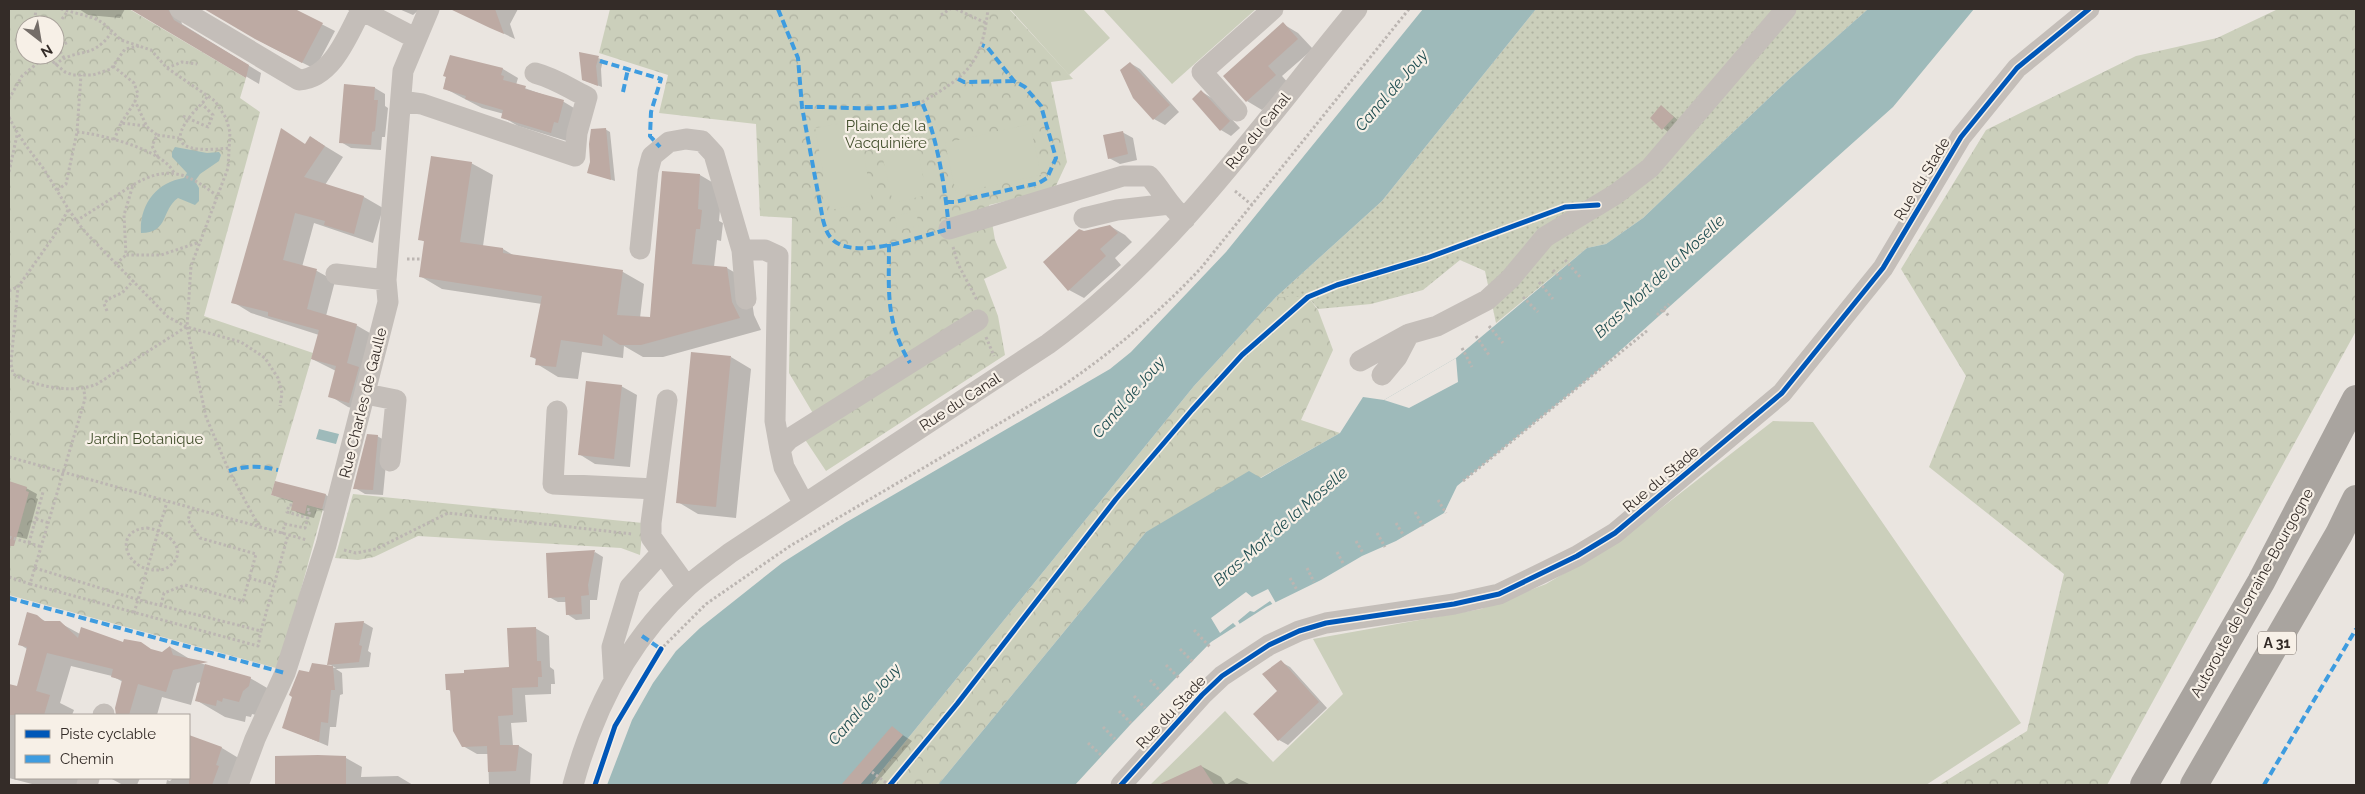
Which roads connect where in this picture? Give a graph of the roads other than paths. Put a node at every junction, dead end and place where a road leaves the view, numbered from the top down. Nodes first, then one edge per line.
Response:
1 (180, 9) edge
2 (360, 9) edge
3 (429, 9) edge
4 (1273, 9) edge
5 (1786, 9) edge
6 (2089, 9) edge
7 (1350, 11) edge
8 (415, 38) junction
9 (535, 73) dead end
10 (400, 101) junction
11 (1237, 111) dead end
12 (1170, 204) junction
13 (1084, 218) dead end
14 (1185, 219) junction
15 (948, 229) dead end
16 (640, 249) dead end
17 (742, 250) junction
18 (336, 274) dead end
19 (386, 280) junction
20 (746, 299) dead end
21 (978, 320) dead end
22 (1409, 334) junction
23 (1360, 361) dead end
24 (1382, 375) dead end
25 (366, 394) junction
26 (2356, 399) edge
27 (667, 400) dead end
28 (557, 411) dead end
29 (780, 449) junction
30 (390, 461) dead end
31 (655, 489) junction
32 (2356, 499) edge
33 (804, 504) junction
34 (657, 544) junction
35 (687, 587) junction
36 (614, 680) junction
37 (238, 785) edge
38 (573, 785) edge
39 (1121, 785) edge
40 (2144, 785) edge
41 (2194, 785) edge

1 - 2 street
2 - 8 street
3 - 8 street, Rue Charles de Gaulle
4 - 11 street
5 - 22 street
6 - 39 street, Rue du Stade
7 - 14 street, Rue du Canal
8 - 10 street, Rue Charles de Gaulle
9 - 10 street
10 - 19 street, Rue Charles de Gaulle
12 - 13 street
12 - 14 street
12 - 15 street
14 - 33 street, Rue du Canal
16 - 17 street
17 - 20 street
17 - 29 street
18 - 19 street
19 - 25 street, Rue Charles de Gaulle
21 - 29 street
22 - 23 street
22 - 24 street
25 - 30 street
25 - 37 street, Rue Charles de Gaulle
26 - 40 highway, Autoroute de Lorraine-Bourgogne / A 31
27 - 31 street
28 - 31 street
29 - 33 street
31 - 34 street
32 - 41 highway, A 31
33 - 35 street, Rue du Canal
34 - 35 street
34 - 36 street
35 - 36 street, Rue du Canal
36 - 38 street, Rue du Canal

